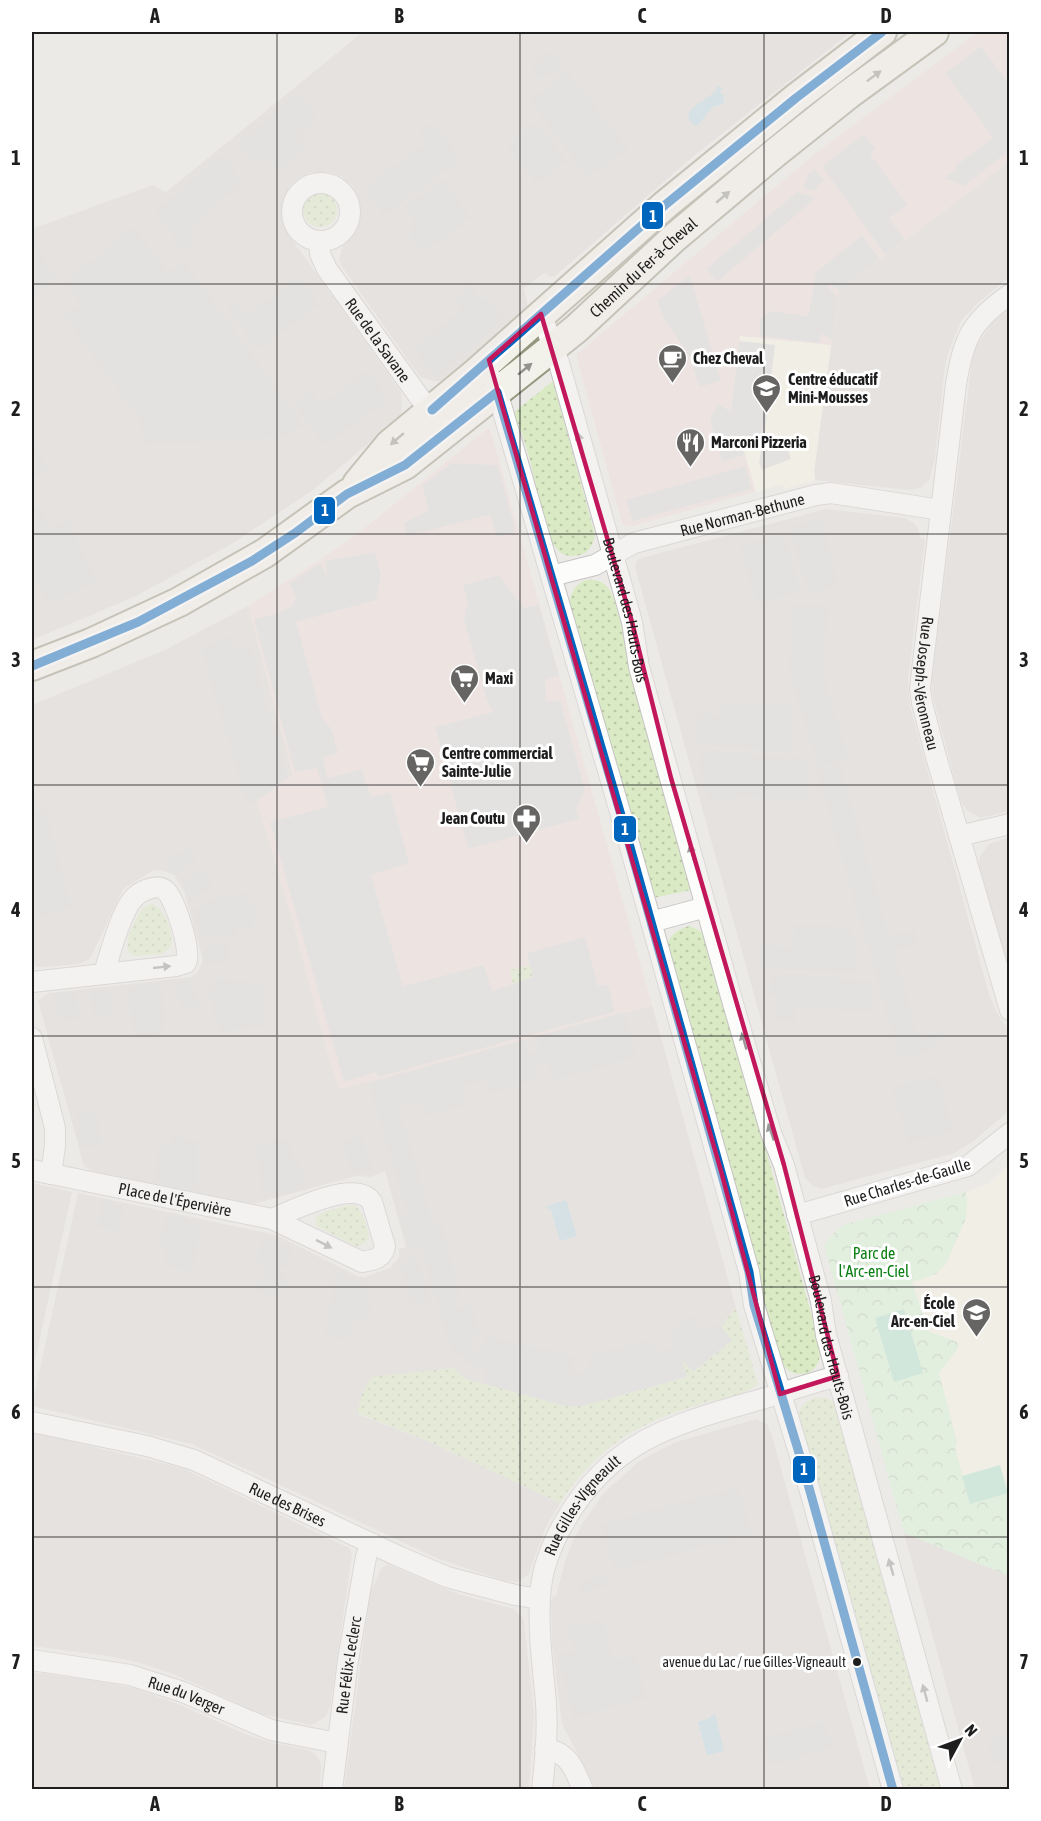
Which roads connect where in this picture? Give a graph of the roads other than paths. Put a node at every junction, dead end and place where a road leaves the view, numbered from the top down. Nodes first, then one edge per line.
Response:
1 (882, 32) edge
2 (934, 32) edge
3 (319, 241) dead end
4 (1010, 294) edge
5 (541, 314) junction
6 (553, 346) junction
7 (489, 360) junction
8 (497, 392) junction
9 (440, 421) junction
10 (941, 510) junction
11 (612, 554) junction
12 (551, 576) junction
13 (32, 666) edge
14 (1010, 824) edge
15 (959, 836) junction
16 (706, 907) junction
17 (651, 922) junction
18 (104, 973) junction
19 (32, 982) edge
20 (1010, 1010) edge
21 (32, 1038) edge
22 (1010, 1133) edge
23 (32, 1170) edge
24 (51, 1174) junction
25 (797, 1215) junction
26 (272, 1219) junction
27 (838, 1376) junction
28 (780, 1394) junction
29 (32, 1422) edge
30 (371, 1543) junction
31 (540, 1599) junction
32 (32, 1659) edge
33 (337, 1743) junction
34 (545, 1749) junction
35 (332, 1790) edge
36 (542, 1790) edge
37 (583, 1790) edge
38 (893, 1790) edge
39 (952, 1790) edge

1 - 5 street, Chemin du Fer-à-Cheval
6 -> 2 street, Chemin du Fer-à-Cheval
3 - 9 street, Rue de la Savane
4 - 10 street, Rue Joseph-Véronneau
5 - 6 street, Boulevard des Hauts-Bois
5 - 7 street, Chemin du Fer-à-Cheval
8 -> 6 street, Chemin du Fer-à-Cheval
11 -> 6 street, Boulevard des Hauts-Bois
7 - 8 street
7 - 9 street, Chemin du Fer-à-Cheval
8 - 9 street, Chemin du Fer-à-Cheval
8 - 12 street
9 - 13 street, Chemin du Fer-à-Cheval
10 - 11 street, Rue Norman-Bethune
10 - 15 street, Rue Joseph-Véronneau
11 - 12 street, Rue Norman-Bethune
16 -> 11 street, Boulevard des Hauts-Bois
12 - 17 street
14 - 15 street
15 - 20 street, Rue Joseph-Véronneau
16 - 17 street
25 -> 16 street, Boulevard des Hauts-Bois
17 - 28 street
18 -> 18 street
18 - 19 street
21 - 24 street
22 - 25 street, Rue Charles-de-Gaulle
23 - 24 street, Place de l'Épervière
24 - 26 street, Place de l'Épervière
25 - 27 street, Boulevard des Hauts-Bois
26 -> 26 street, Place de l'Épervière
27 - 28 street, Rue Gilles-Vigneault
39 -> 27 street, Boulevard des Hauts-Bois
28 - 31 street, Rue Gilles-Vigneault
28 - 38 street
29 - 30 street, Rue des Brises
30 - 31 street, Rue des Brises
30 - 33 street, Rue Félix-Leclerc
31 - 34 street, Rue Gilles-Vigneault
32 - 33 street, Rue du Verger
33 - 35 street, Rue Félix-Leclerc
34 - 36 street, Rue Gilles-Vigneault
34 - 37 street

